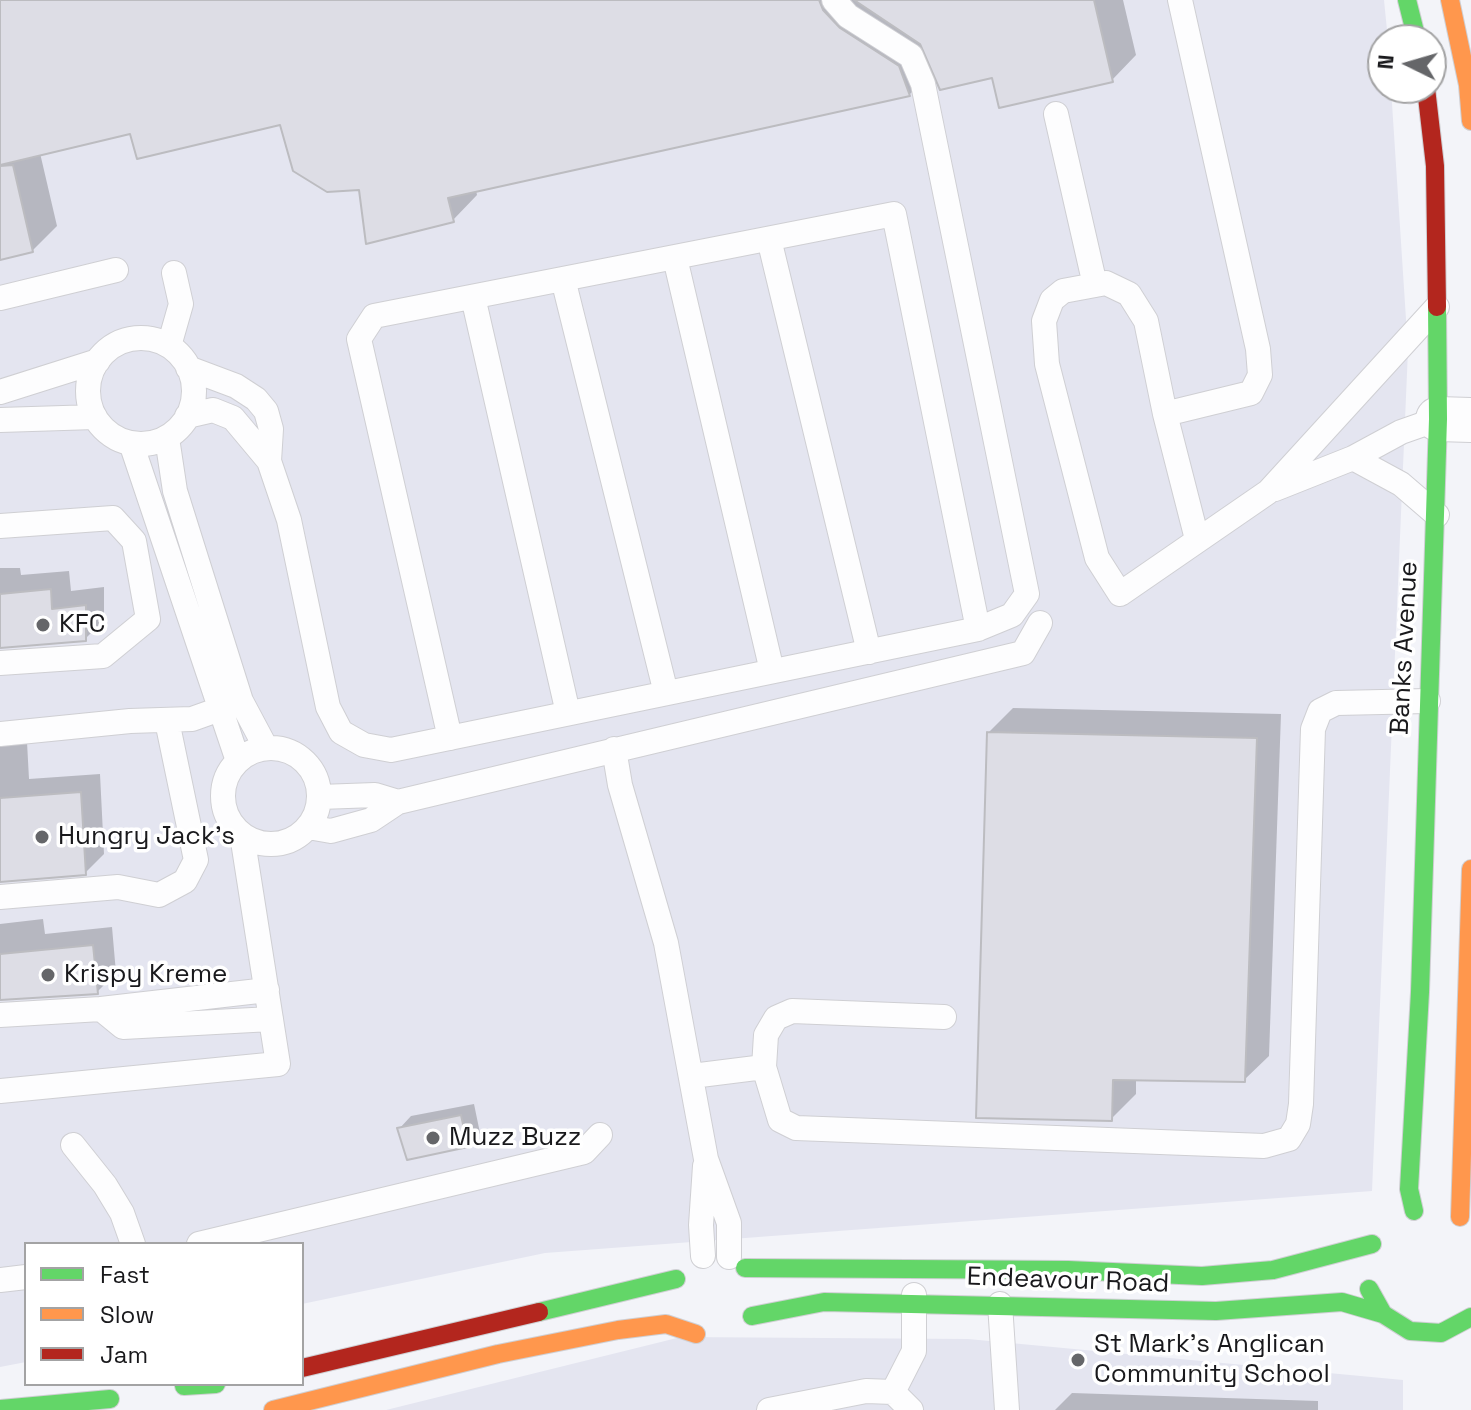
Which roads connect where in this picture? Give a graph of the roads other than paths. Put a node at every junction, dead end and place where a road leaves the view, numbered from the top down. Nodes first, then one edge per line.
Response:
1 (834, 0) edge
2 (1180, 0) edge
3 (1407, 0) edge
4 (1450, 0) edge
5 (1413, 24) edge
6 (1428, 104) edge
7 (1056, 114) dead end
8 (1471, 121) edge
9 (769, 239) junction
10 (675, 258) junction
11 (116, 270) dead end
12 (174, 273) dead end
13 (563, 279) junction
14 (1095, 285) junction
15 (473, 297) junction
16 (0, 298) edge
17 (1439, 305) junction
18 (169, 346) junction
19 (98, 361) junction
20 (188, 368) junction
21 (0, 392) edge
22 (1165, 414) junction
23 (187, 416) junction
24 (95, 417) junction
25 (0, 420) edge
26 (1455, 420) edge
27 (167, 438) junction
28 (131, 443) junction
29 (1353, 458) junction
30 (269, 461) junction
31 (1268, 492) junction
32 (1437, 515) junction
33 (0, 526) edge
34 (1197, 539) junction
35 (1040, 623) dead end
36 (978, 629) junction
37 (869, 652) junction
38 (0, 663) edge
39 (772, 671) junction
40 (666, 693) junction
41 (1428, 701) junction
42 (230, 706) junction
43 (568, 713) junction
44 (167, 721) junction
45 (0, 734) edge
46 (450, 738) junction
47 (266, 748) junction
48 (614, 749) junction
49 (238, 761) junction
50 (320, 797) junction
51 (398, 802) junction
52 (308, 827) junction
53 (250, 839) junction
54 (1471, 869) edge
55 (0, 897) edge
56 (267, 990) junction
57 (101, 1009) junction
58 (0, 1015) edge
59 (944, 1017) dead end
60 (271, 1019) junction
61 (764, 1067) junction
62 (692, 1076) junction
63 (0, 1091) edge
64 (600, 1135) dead end
65 (73, 1145) dead end
66 (706, 1159) junction
67 (1444, 1214) edge
68 (132, 1242) edge
69 (207, 1242) edge
70 (1372, 1244) junction
71 (703, 1256) junction
72 (737, 1262) junction
73 (914, 1269) junction
74 (24, 1277) edge
75 (676, 1279) junction
76 (0, 1280) edge
77 (914, 1304) junction
78 (1000, 1304) junction
79 (1383, 1314) junction
80 (1467, 1321) edge
81 (304, 1368) edge
82 (183, 1386) edge
83 (893, 1392) junction
84 (113, 1398) edge
85 (0, 1409) edge
86 (195, 1410) edge
87 (273, 1410) edge
88 (769, 1410) edge
89 (911, 1410) edge
90 (1007, 1410) edge

1 - 36 lane
2 - 22 lane
3 - 5 street
4 - 8 street
6 - 17 street, Banks Avenue
7 - 14 lane
9 - 10 lane
9 - 36 lane
9 - 37 lane
10 - 13 lane
10 - 39 lane
11 - 16 lane
12 - 18 lane
13 - 15 lane
13 - 40 lane
14 - 22 lane
14 - 34 lane
15 - 43 lane
15 - 46 lane
17 - 26 street, Banks Avenue
17 - 31 lane
18 - 19 lane
18 - 20 lane
19 - 21 lane
19 - 24 lane
20 - 23 lane
20 - 30 lane
22 - 34 lane
23 - 27 lane
23 - 30 lane
24 - 25 lane
24 - 28 lane
26 - 29 lane
26 - 32 street, Banks Avenue
27 - 28 lane
27 - 42 lane
28 - 42 lane
29 - 31 lane
29 - 32 lane
30 - 46 lane
31 - 34 lane
32 - 41 street, Banks Avenue
33 - 38 lane
35 - 48 lane
36 - 37 lane
37 - 39 lane
39 - 40 lane
40 - 43 lane
41 - 61 lane
41 - 67 street, Banks Avenue
42 - 44 lane
42 - 47 lane
42 - 49 lane
43 - 46 lane
44 - 45 lane
44 - 55 lane
47 - 49 lane
47 - 50 lane
48 - 51 lane
48 - 62 lane
49 - 53 lane
50 - 51 lane
50 - 52 lane
51 - 52 lane
52 - 53 lane
53 - 56 lane
54 - 67 street
56 - 57 lane
56 - 60 lane
57 - 58 lane
57 - 60 lane
59 - 61 lane
60 - 63 lane
61 - 62 lane
62 - 66 lane
64 - 69 lane
65 - 68 lane
66 - 71 lane
66 - 72 lane
67 - 70 street
70 - 73 street, Endeavour Road
70 - 79 street
71 - 72 street, Endeavour Road
71 - 75 street
72 - 73 street, Endeavour Road
72 - 77 street, Endeavour Road
73 - 77 lane
74 - 76 lane
75 - 81 street
75 - 87 street
77 - 78 street, Endeavour Road
77 - 83 lane
78 - 79 street, Endeavour Road
78 - 90 lane
79 - 80 street, Endeavour Road
82 - 86 street
83 - 88 lane
83 - 89 lane
84 - 85 street

